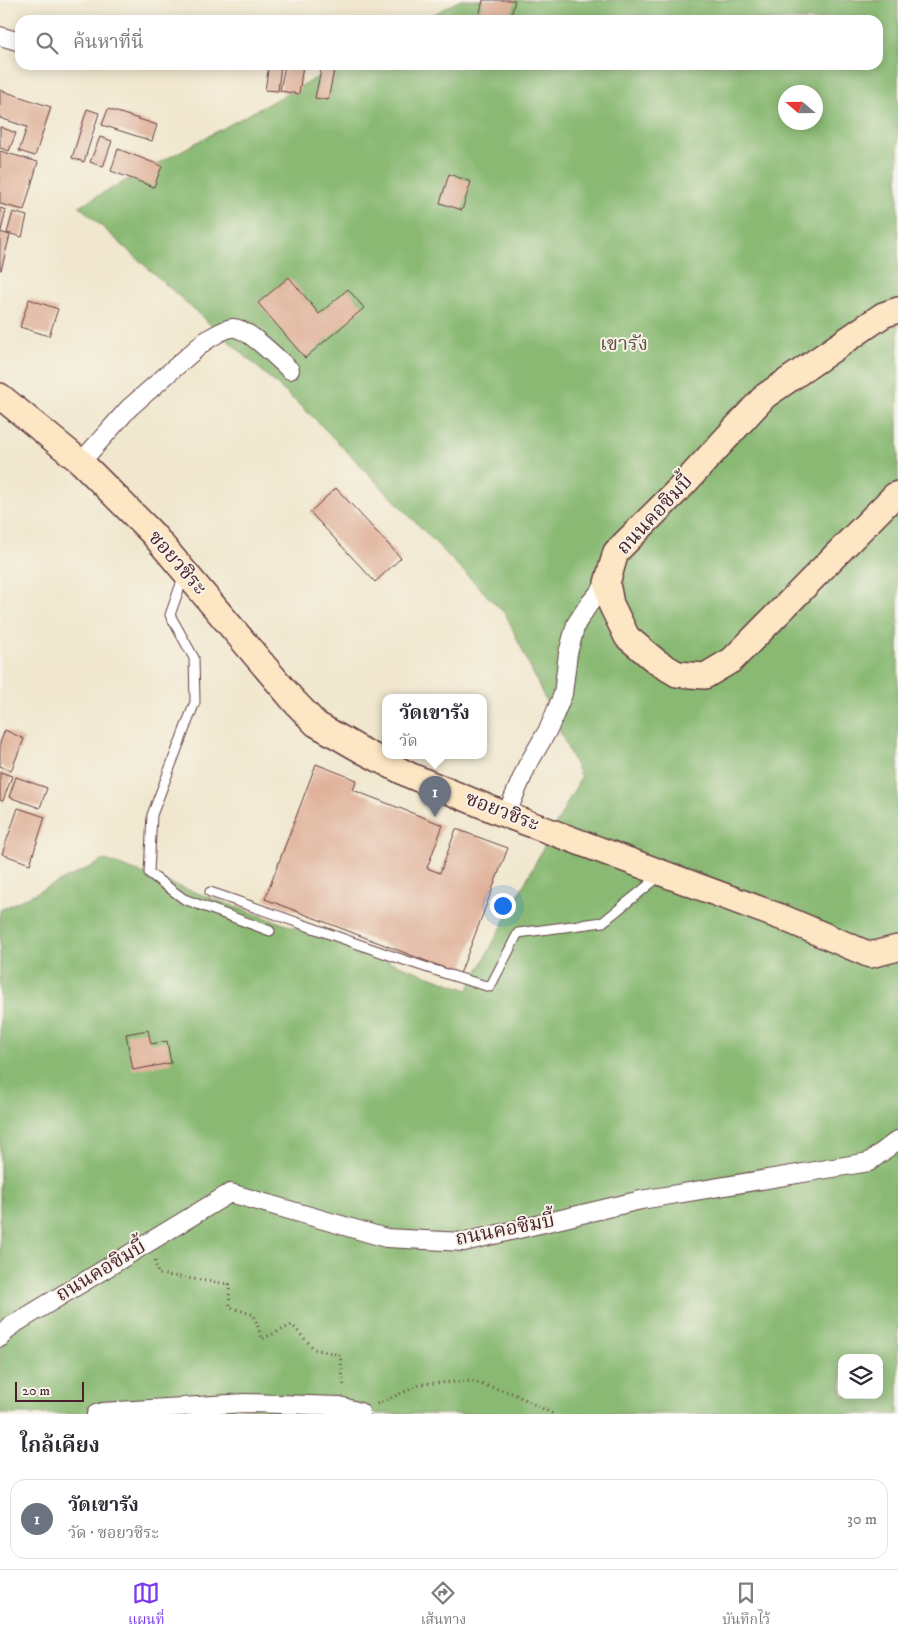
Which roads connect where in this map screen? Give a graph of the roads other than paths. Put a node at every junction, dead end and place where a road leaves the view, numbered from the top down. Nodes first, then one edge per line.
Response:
1 (0, 36) edge
2 (15, 40) edge
3 (898, 310) edge
4 (290, 370) dead end
5 (0, 396) edge
6 (81, 462) junction
7 (898, 494) edge
8 (185, 572) junction
9 (607, 583) junction
10 (506, 815) junction
11 (664, 873) junction
12 (210, 892) dead end
13 (270, 931) dead end
14 (898, 948) edge
15 (898, 1140) edge
16 (0, 1338) edge
17 (360, 1413) edge
18 (96, 1414) edge

1 - 2 street
3 - 9 street, ถนนคอซิมบี้
4 - 6 street
5 - 6 street, ซอยวชิระ
6 - 8 street, ซอยวชิระ
7 - 9 street, ถนนคอซิมบี้
8 - 10 street, ซอยวชิระ
8 - 13 lane
9 - 10 street
10 - 11 street, ซอยวชิระ
11 - 12 lane
11 - 14 street, ซอยวชิระ
15 - 16 street, ถนนคอซิมบี้
17 - 18 street

